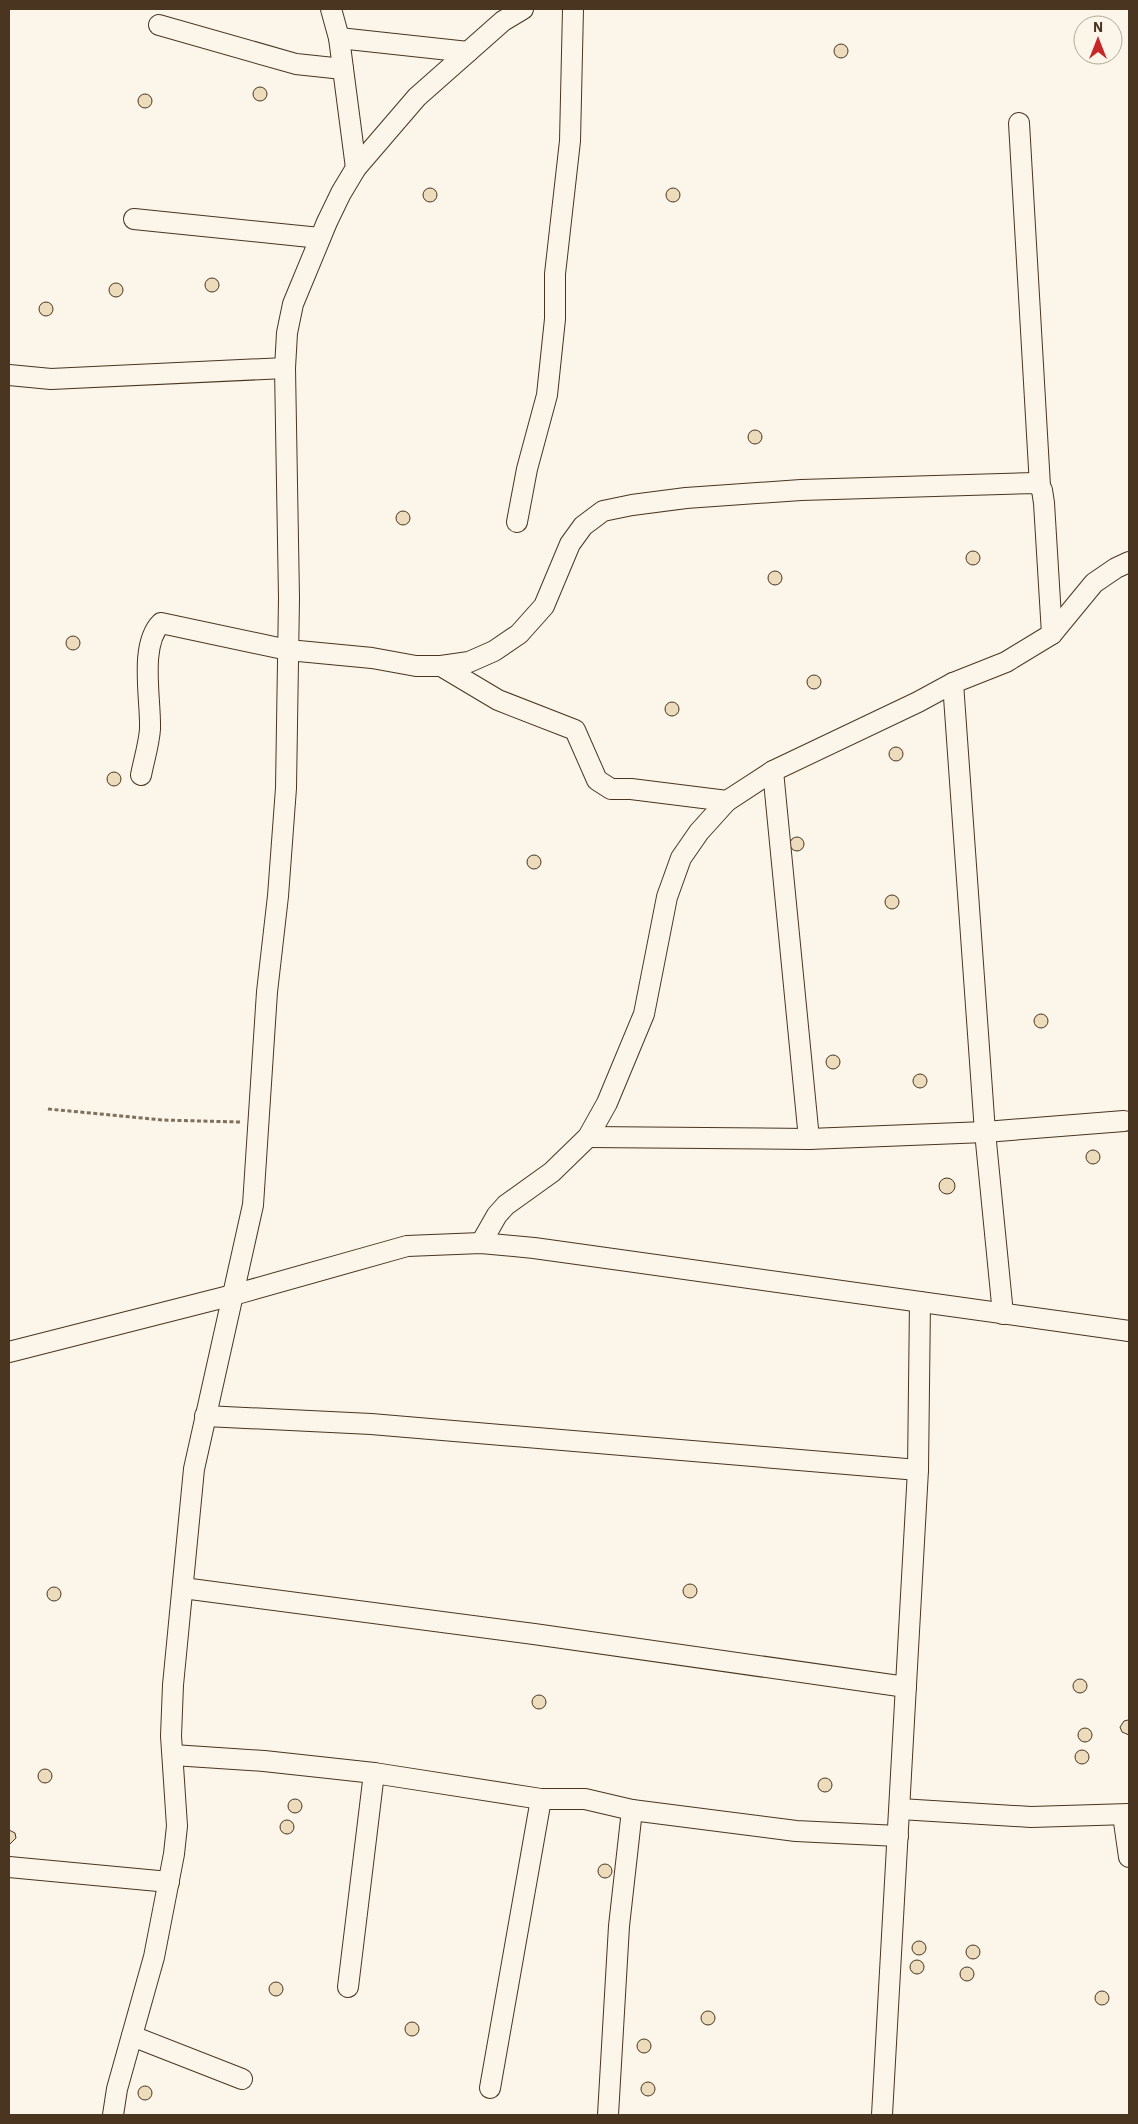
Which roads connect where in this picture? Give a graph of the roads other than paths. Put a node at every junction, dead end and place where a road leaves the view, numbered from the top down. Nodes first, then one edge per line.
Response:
1 (331, 9) edge
2 (523, 9) edge
3 (573, 9) edge
4 (160, 26) dead end
5 (339, 38) junction
6 (468, 52) junction
7 (343, 68) junction
8 (1019, 123) dead end
9 (356, 168) junction
10 (134, 219) dead end
11 (320, 238) junction
12 (285, 368) junction
13 (9, 375) edge
14 (1040, 486) junction
15 (517, 522) dead end
16 (1129, 562) edge
17 (1052, 634) junction
18 (288, 650) junction
19 (441, 666) junction
20 (953, 683) junction
21 (773, 771) junction
22 (141, 775) dead end
23 (727, 801) junction
24 (1124, 1121) dead end
25 (985, 1132) junction
26 (588, 1137) junction
27 (809, 1139) junction
28 (481, 1243) junction
29 (233, 1295) junction
30 (920, 1302) junction
31 (1003, 1314) junction
32 (1129, 1332) edge
33 (9, 1352) edge
34 (205, 1416) junction
35 (918, 1470) junction
36 (183, 1588) junction
37 (906, 1687) junction
38 (173, 1755) junction
39 (374, 1773) junction
40 (541, 1800) junction
41 (900, 1809) junction
42 (632, 1810) junction
43 (1126, 1815) edge
44 (898, 1836) junction
45 (1129, 1857) edge
46 (9, 1867) edge
47 (169, 1882) junction
48 (348, 1987) dead end
49 (132, 2036) junction
50 (242, 2079) dead end
51 (490, 2088) dead end
52 (113, 2115) edge
53 (608, 2115) edge
54 (882, 2115) edge

1 - 5 street
2 - 6 street
3 - 15 street
4 - 7 street
5 - 6 street
5 - 7 street
6 - 9 street
7 - 9 street
8 - 14 street
9 - 11 street
10 - 11 street
11 - 12 street
12 - 13 street
12 - 18 street
14 - 17 street
14 - 19 street
16 - 17 street
17 - 20 street
18 - 19 street
18 - 22 street
18 - 29 street
19 - 23 street
20 - 21 street
20 - 25 street
21 - 23 street
21 - 27 street
23 - 26 street
24 - 25 street
25 - 27 street
25 - 31 street
26 - 27 street
26 - 28 street
28 - 29 street
28 - 30 street
29 - 33 street
29 - 34 street
30 - 31 street
30 - 35 street
31 - 32 street
34 - 35 street
34 - 36 street
35 - 37 street
36 - 37 street
36 - 38 street
37 - 41 street
38 - 39 street
38 - 47 street
39 - 40 street
39 - 48 street
40 - 42 street
40 - 51 street
41 - 43 street
41 - 44 street
42 - 44 street
42 - 53 street
43 - 45 street
44 - 54 street
46 - 47 street
47 - 49 street
49 - 50 street
49 - 52 street

